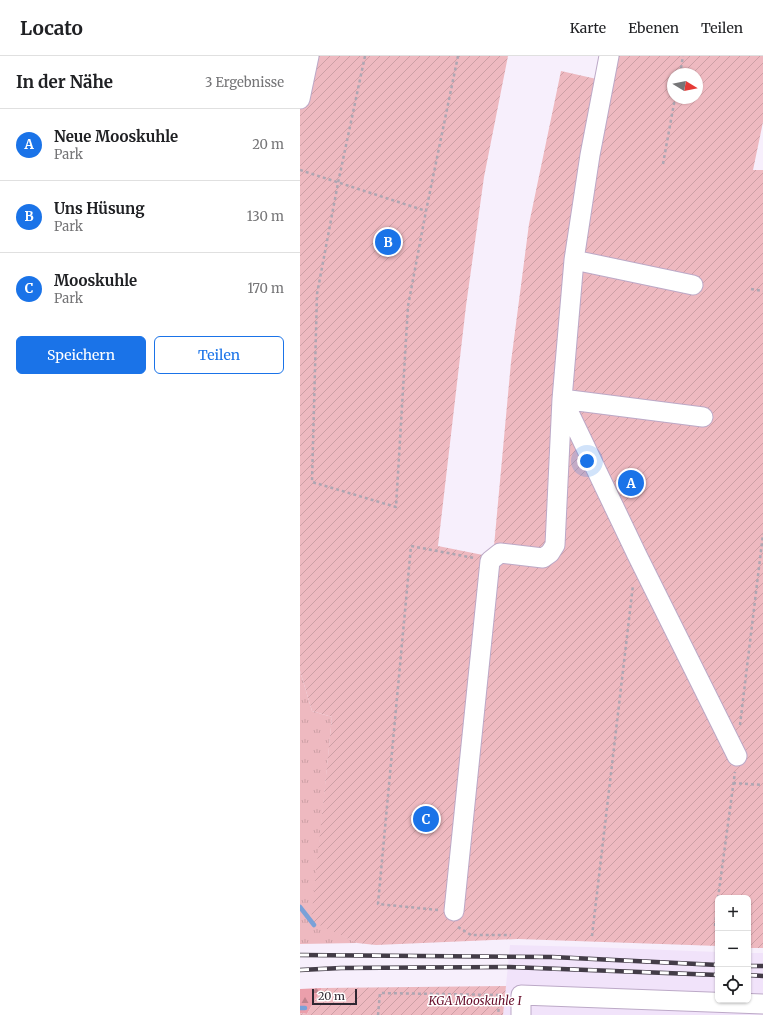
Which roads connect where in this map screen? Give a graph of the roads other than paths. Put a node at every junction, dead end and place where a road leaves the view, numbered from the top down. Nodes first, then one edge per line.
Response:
1 (309, 56) edge
2 (609, 56) edge
3 (300, 99) edge
4 (574, 260) junction
5 (693, 285) dead end
6 (562, 399) junction
7 (703, 417) dead end
8 (737, 756) road end
9 (454, 911) road end
10 (763, 1004) edge
11 (521, 1015) edge

1 - 3 lane
2 - 4 lane
4 - 5 lane
4 - 6 lane
6 - 7 lane
6 - 8 lane
6 - 9 lane
10 - 11 lane

